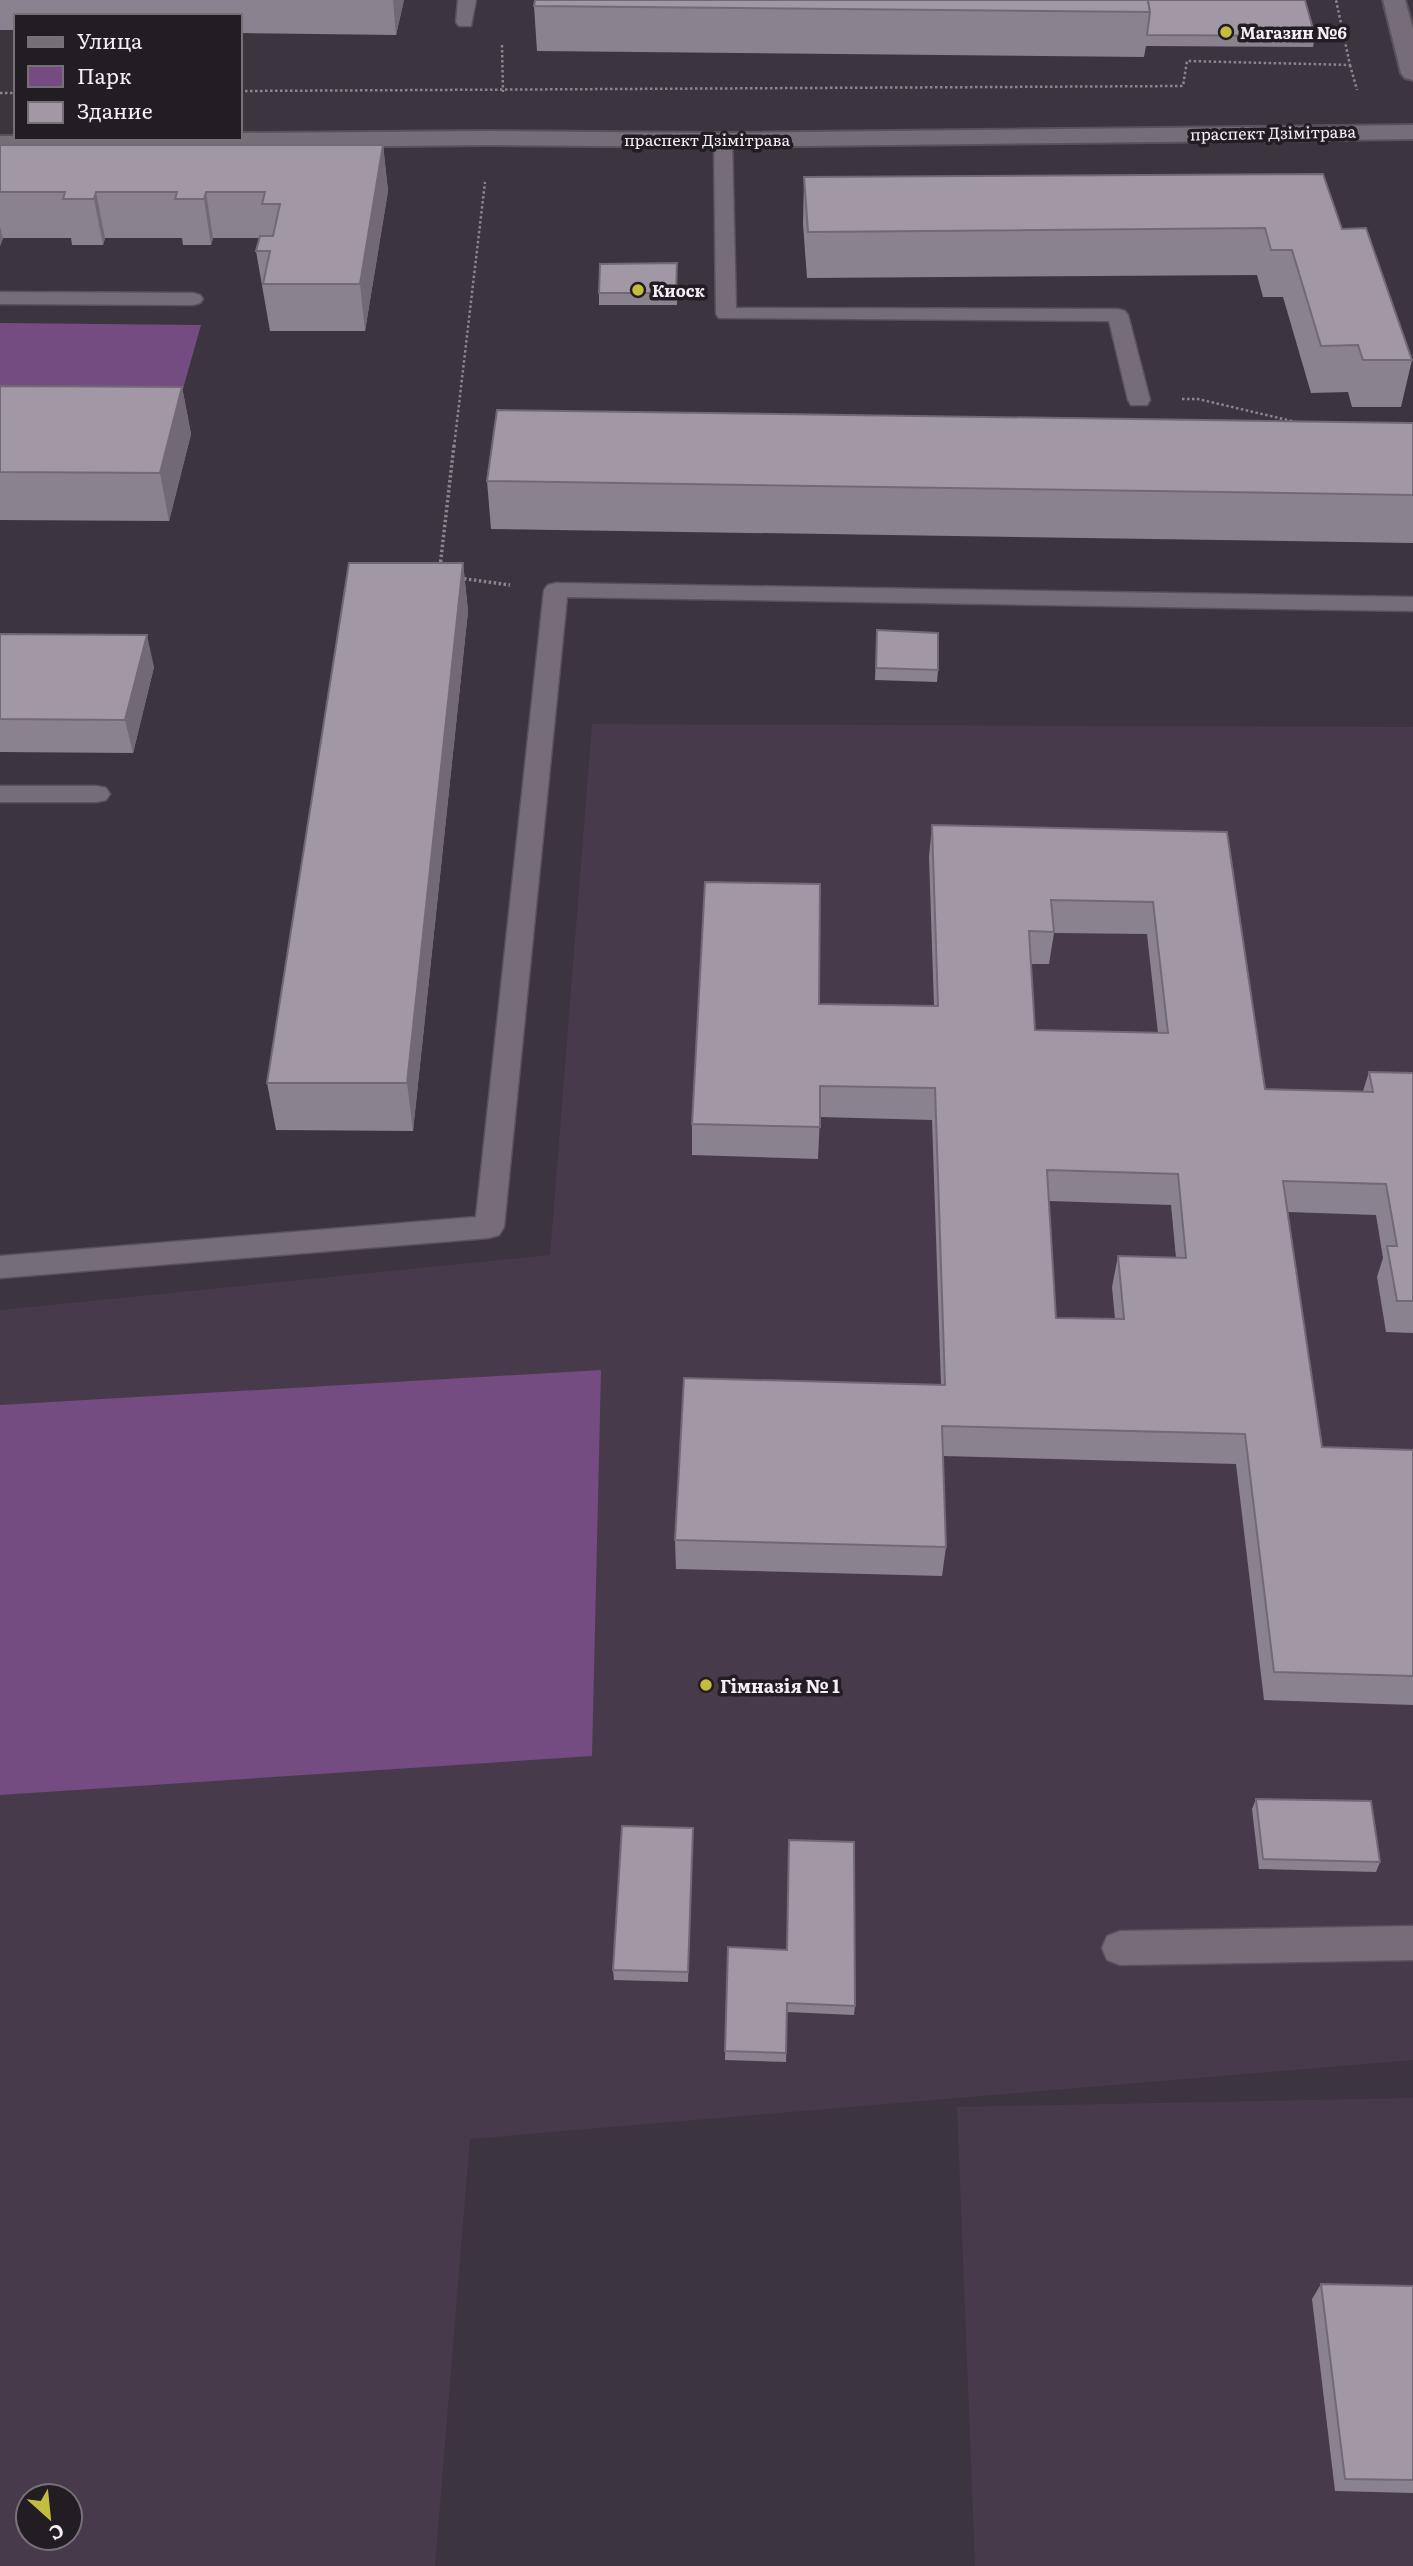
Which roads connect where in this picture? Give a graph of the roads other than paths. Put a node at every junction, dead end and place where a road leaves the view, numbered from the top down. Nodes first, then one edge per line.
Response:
1 (467, 0) edge
2 (1394, 0) edge
3 (465, 22) road end
4 (1413, 73) edge
5 (1413, 131) edge
6 (723, 140) junction
7 (0, 143) edge
8 (0, 298) edge
9 (192, 299) dead end
10 (1139, 400) road end
11 (1413, 604) edge
12 (0, 794) edge
13 (97, 794) dead end
14 (0, 1267) edge
15 (1413, 1943) edge
16 (1120, 1948) dead end

1 - 3 lane
2 - 4 main road
5 - 6 main road, праспект Дзімітрава
6 - 7 main road, праспект Дзімітрава
6 - 10 lane
8 - 9 lane
11 - 14 lane
12 - 13 lane
15 - 16 lane

